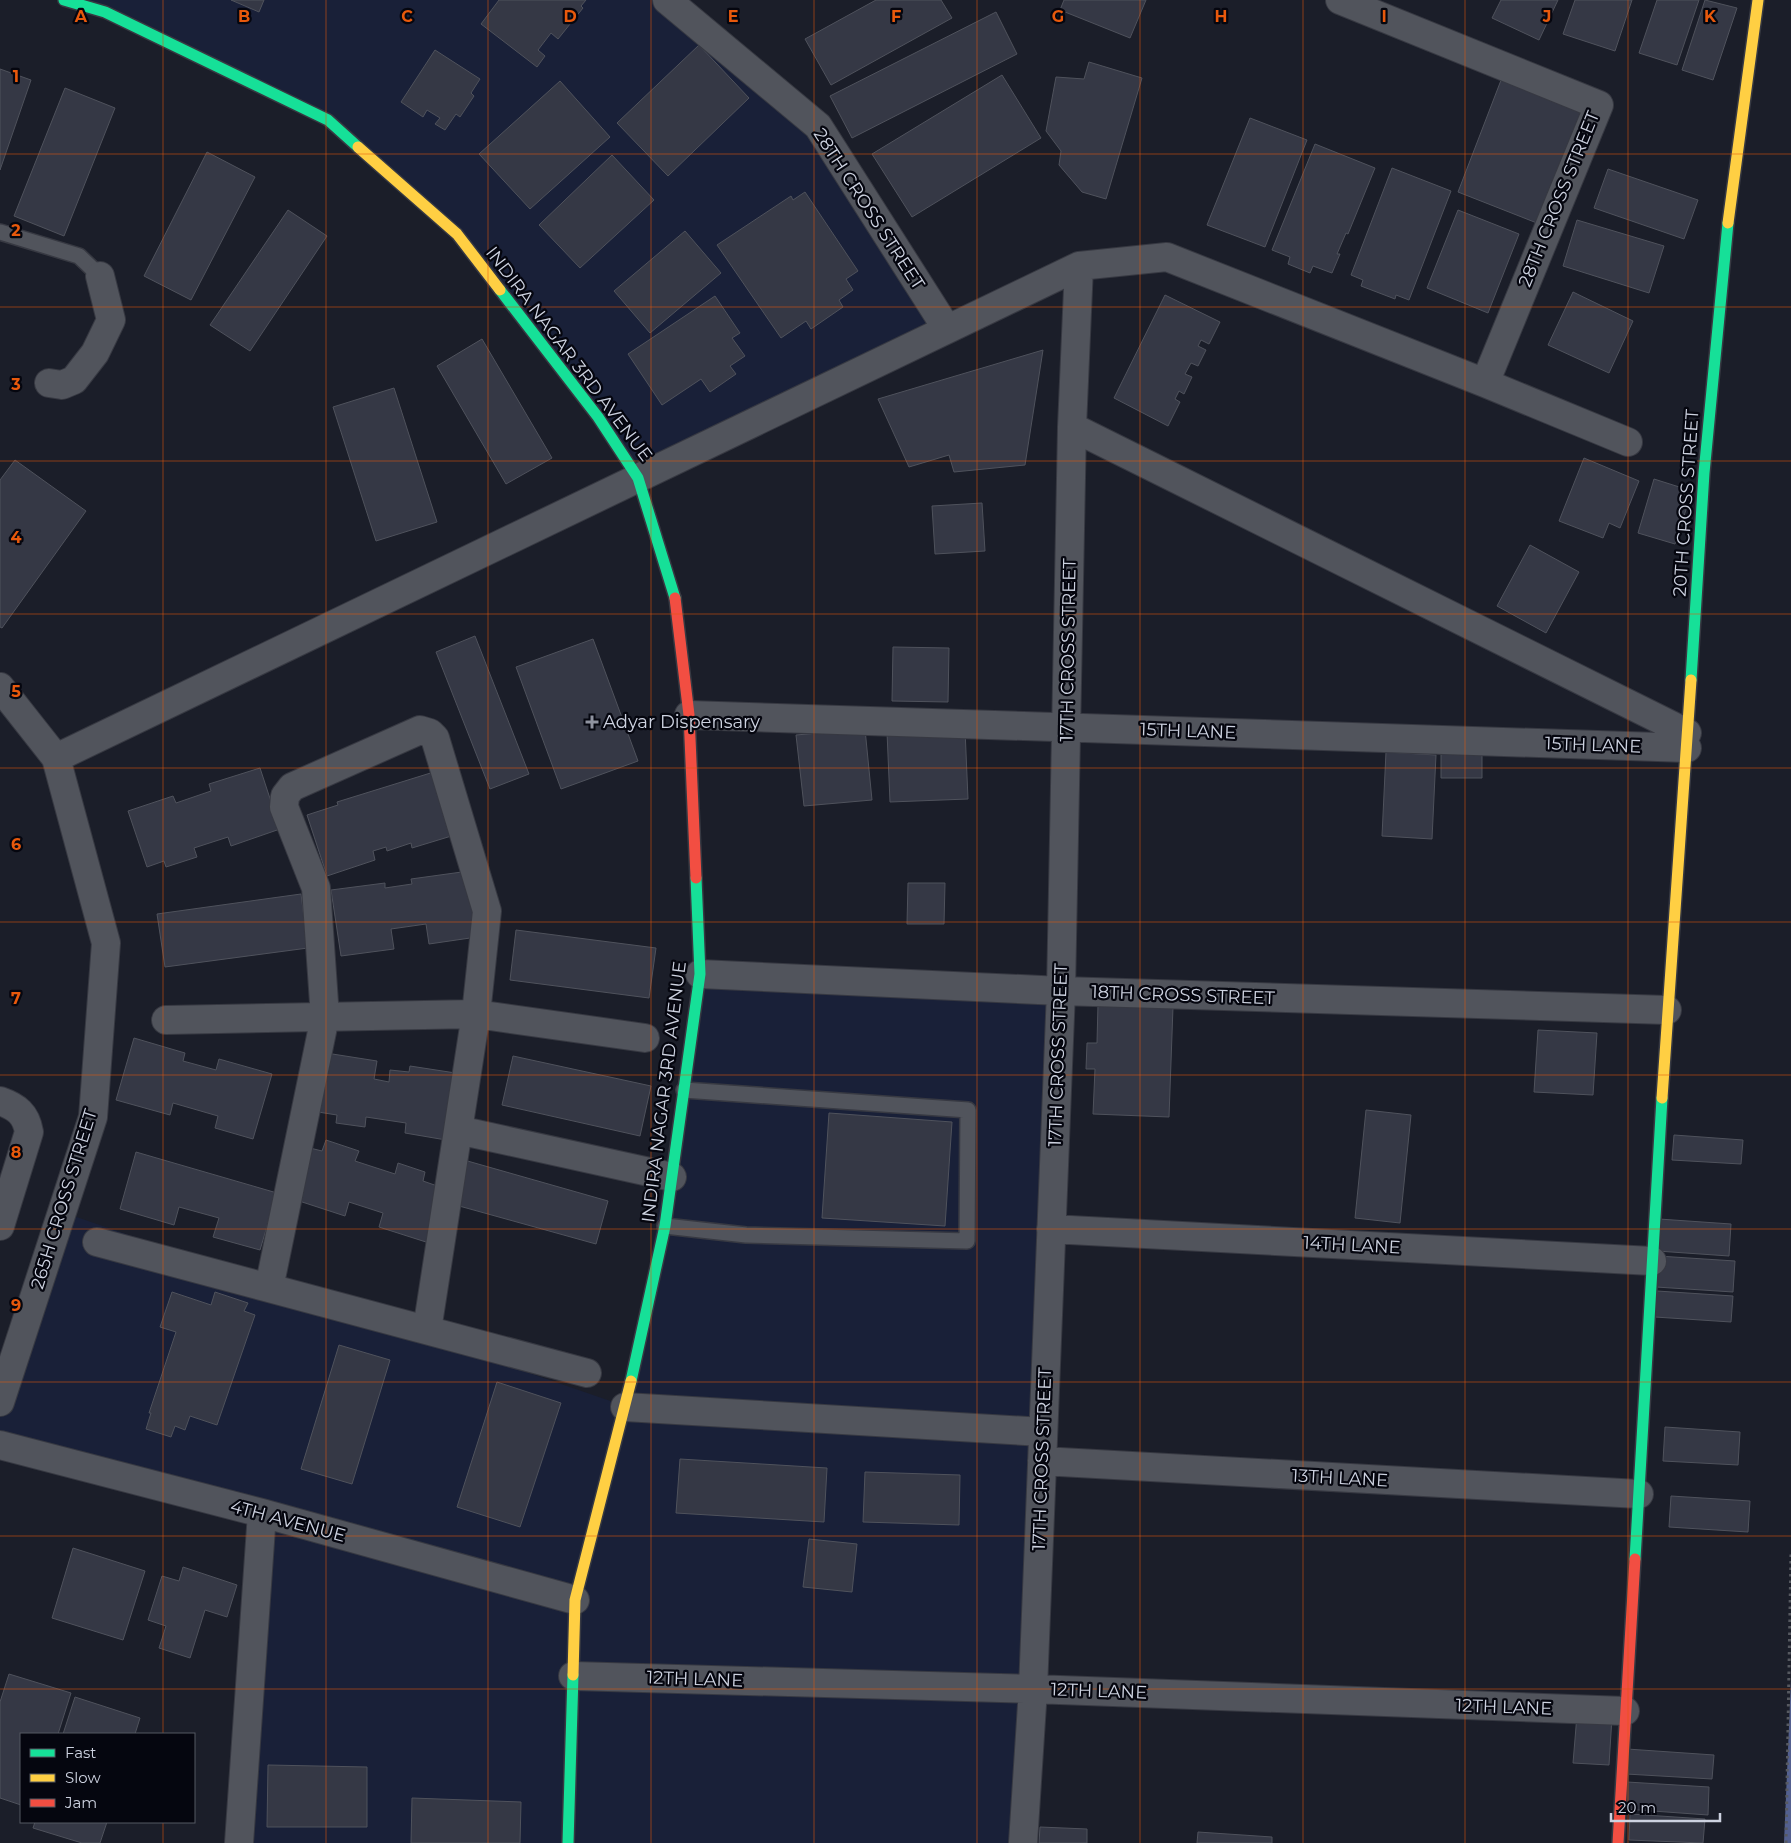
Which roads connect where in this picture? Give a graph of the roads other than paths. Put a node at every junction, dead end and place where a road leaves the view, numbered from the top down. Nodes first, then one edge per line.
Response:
1 (64, 0) edge
2 (667, 0) edge
3 (1340, 0) edge
4 (1758, 0) edge
5 (0, 232) edge
6 (1079, 266) junction
7 (100, 276) joint
8 (947, 329) junction
9 (1485, 382) junction
10 (49, 383) dead end
11 (1072, 428) junction
12 (1628, 442) dead end
13 (638, 478) junction
14 (0, 687) edge
15 (689, 715) junction
16 (1066, 726) junction
17 (1687, 740) junction
18 (56, 758) junction
19 (700, 974) junction
20 (1061, 990) junction
21 (1667, 1010) junction
22 (476, 1014) junction
23 (325, 1017) junction
24 (166, 1020) dead end
25 (645, 1038) dead end
26 (684, 1090) junction
27 (0, 1101) edge
28 (458, 1130) junction
29 (672, 1178) junction
30 (0, 1226) edge
31 (665, 1226) junction
32 (1051, 1229) junction
33 (97, 1242) dead end
34 (1652, 1261) junction
35 (269, 1288) junction
36 (426, 1330) junction
37 (587, 1373) dead end
38 (0, 1402) edge
39 (625, 1406) junction
40 (1043, 1432) junction
41 (0, 1445) edge
42 (1042, 1462) junction
43 (1638, 1494) junction
44 (262, 1513) junction
45 (575, 1600) junction
46 (573, 1676) junction
47 (1033, 1689) junction
48 (1625, 1711) junction
49 (239, 1843) edge
50 (568, 1843) edge
51 (1024, 1843) edge
52 (1618, 1843) edge

1 - 13 street, INDIRA NAGAR 3RD AVENUE
2 - 8 street, 28TH CROSS STREET
3 - 9 street, 28TH CROSS STREET
4 - 17 street, 20TH CROSS STREET
5 - 7 lane
6 - 8 street
6 - 9 street
6 - 11 street, 17TH CROSS STREET
7 - 10 street
8 - 13 street
9 - 12 street
11 - 16 street, 17TH CROSS STREET
11 - 17 street
13 - 15 street, INDIRA NAGAR 3RD AVENUE
13 - 18 street
14 - 18 street, 265H CROSS STREET
15 - 16 street, 15TH LANE
15 - 19 street, INDIRA NAGAR 3RD AVENUE
16 - 17 street, 15TH LANE
16 - 20 street, 17TH CROSS STREET
17 - 21 street, 20TH CROSS STREET
18 - 38 street, 265H CROSS STREET
19 - 20 street, 18TH CROSS STREET
19 - 26 street, INDIRA NAGAR 3RD AVENUE
20 - 21 street, 18TH CROSS STREET
20 - 32 street, 17TH CROSS STREET
21 - 34 street, 20TH CROSS STREET
22 - 23 street
22 - 23 street
22 - 25 street
22 - 28 street
23 - 24 street
23 - 35 street
26 - 29 street, INDIRA NAGAR 3RD AVENUE
26 - 31 lane
27 - 30 street
28 - 29 street
28 - 36 street
29 - 31 street, INDIRA NAGAR 3RD AVENUE
31 - 39 street, INDIRA NAGAR 3RD AVENUE
32 - 34 street, 14TH LANE
32 - 40 street, 17TH CROSS STREET
33 - 35 street
34 - 43 street, 20TH CROSS STREET
35 - 36 street
36 - 37 street
39 - 40 street
39 - 45 street, INDIRA NAGAR 3RD AVENUE
40 - 42 street, 17TH CROSS STREET
41 - 44 street, 4TH AVENUE
42 - 43 street, 13TH LANE
42 - 47 street, 17TH CROSS STREET
43 - 48 street, 20TH CROSS STREET
44 - 45 street, 4TH AVENUE
44 - 49 street
45 - 46 street, INDIRA NAGAR 3RD AVENUE
46 - 47 street, 12TH LANE
46 - 50 street, INDIRA NAGAR 3RD AVENUE
47 - 48 street, 12TH LANE
47 - 51 street, 17TH CROSS STREET
48 - 52 street, 20TH CROSS STREET

